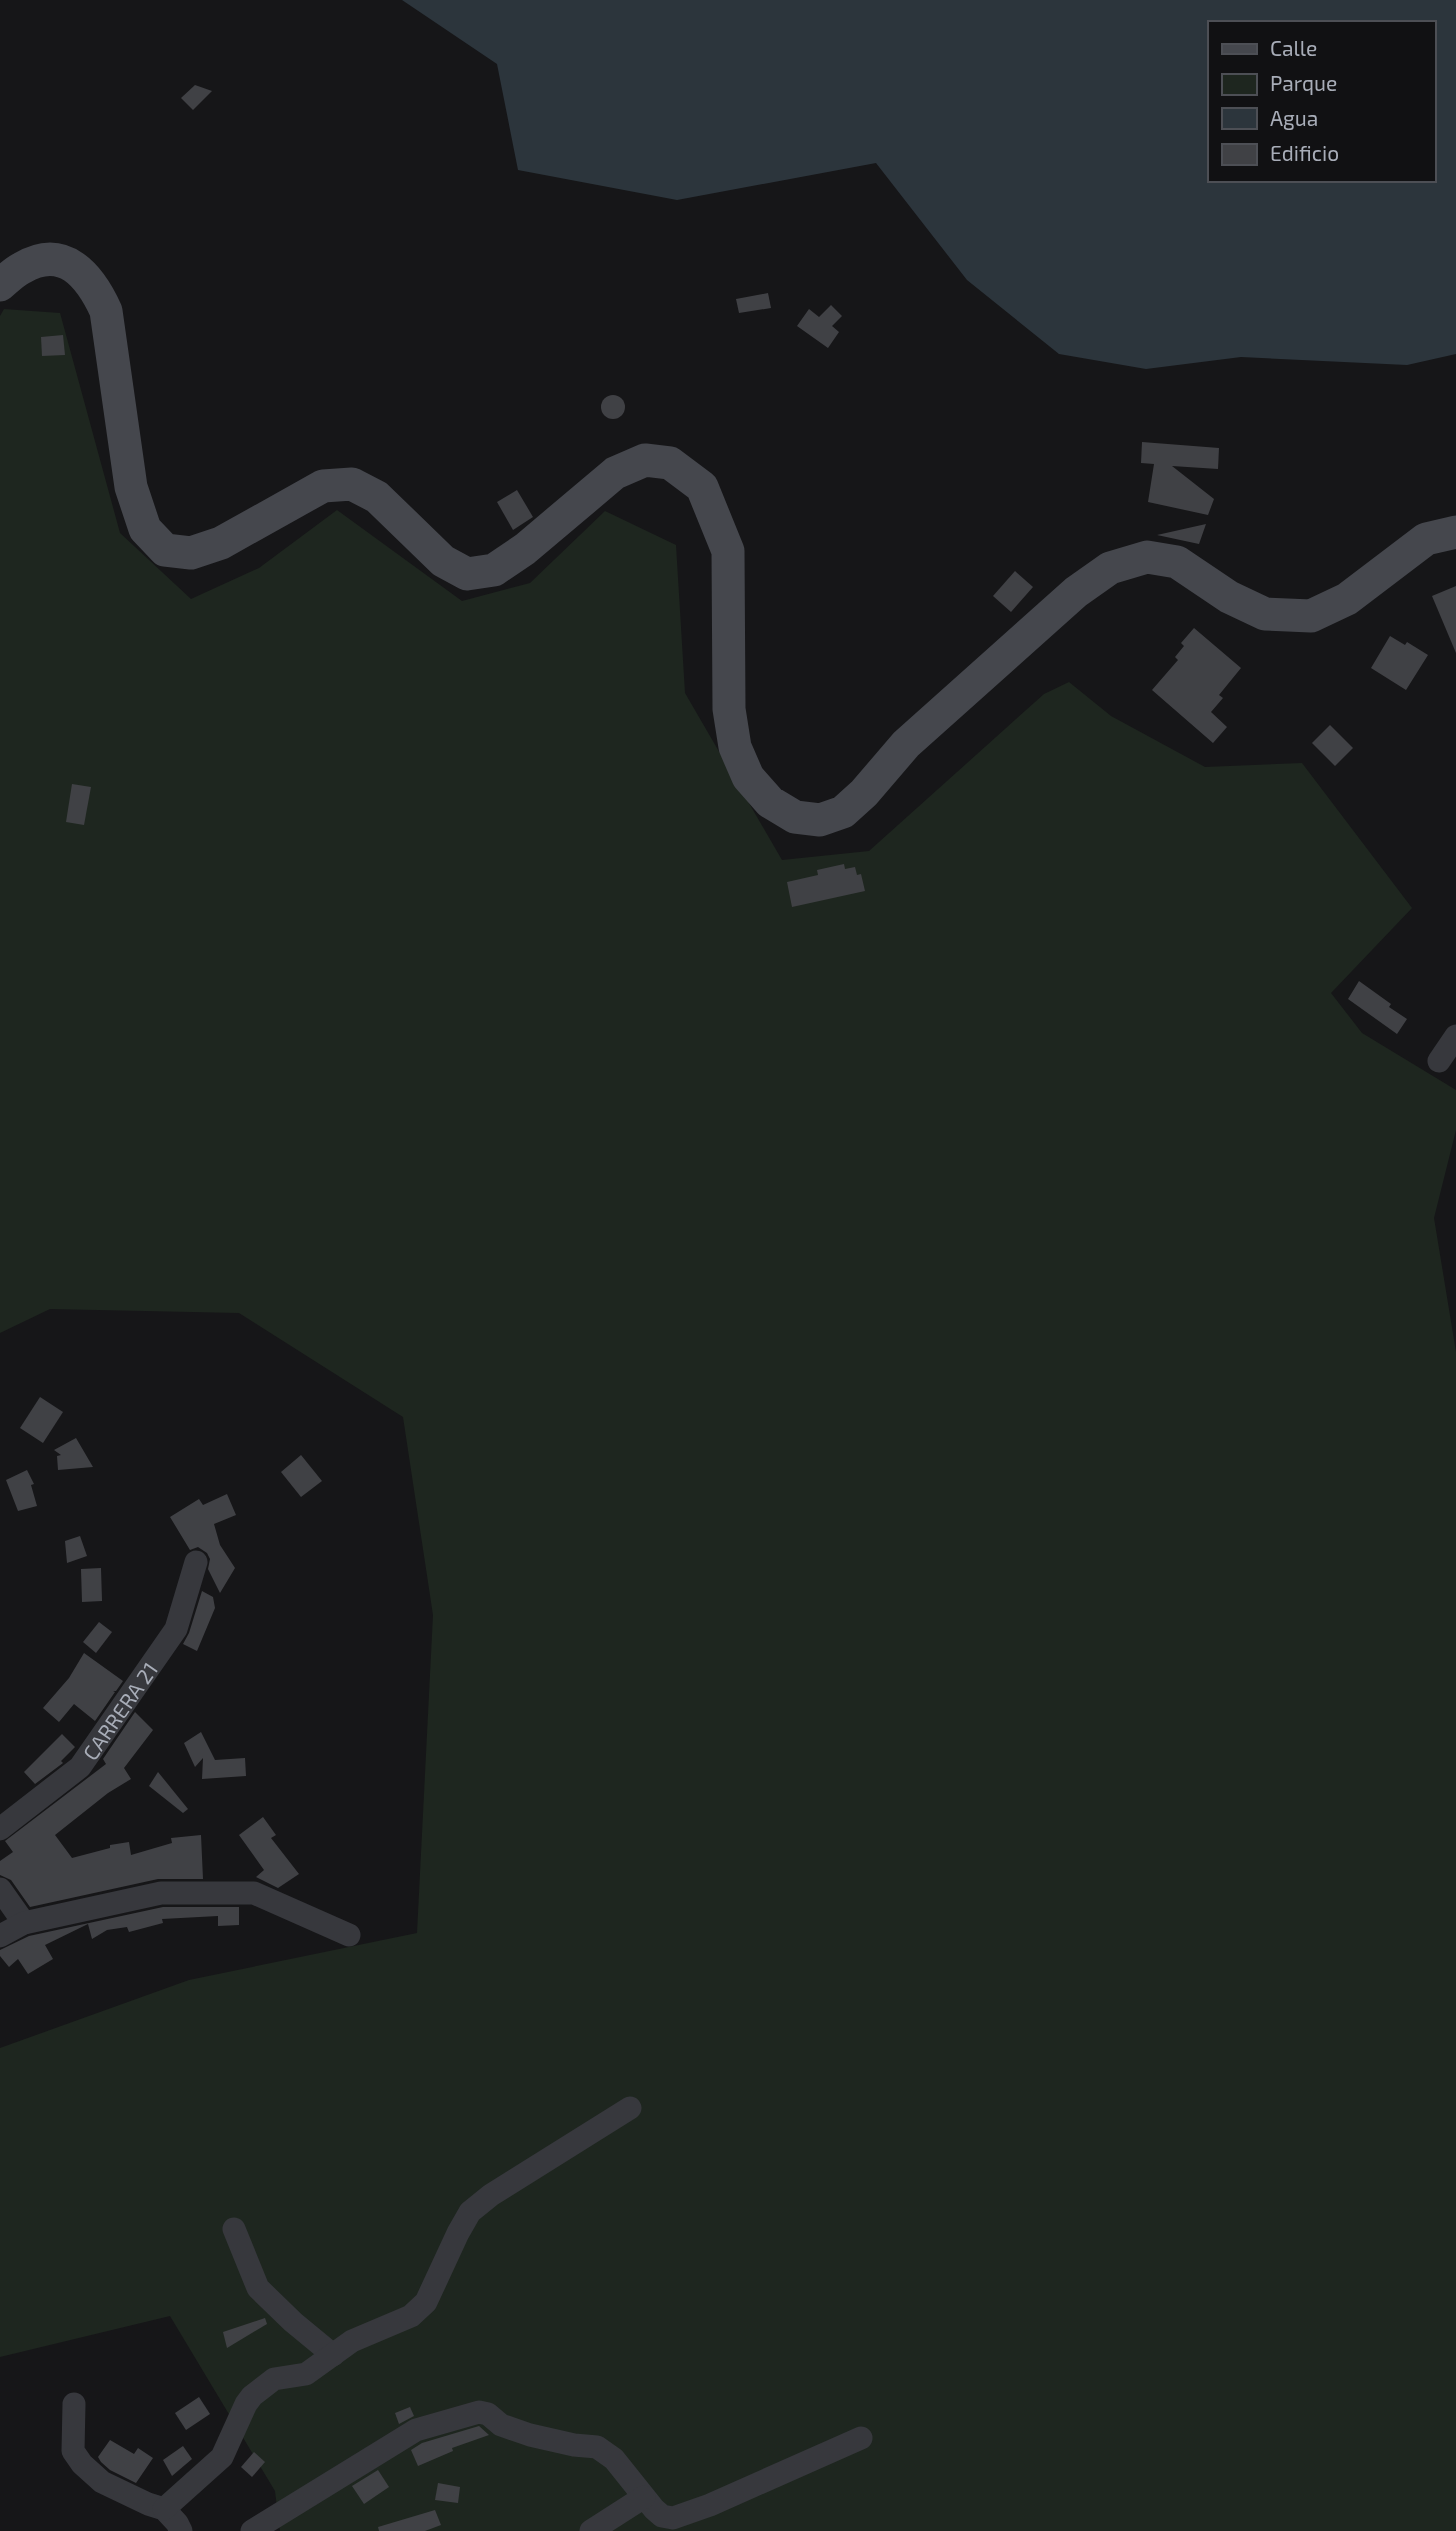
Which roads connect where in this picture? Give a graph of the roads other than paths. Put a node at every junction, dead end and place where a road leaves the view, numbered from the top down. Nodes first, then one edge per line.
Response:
1 (0, 285) edge
2 (1456, 532) edge
3 (1456, 1037) edge
4 (1439, 1061) dead end
5 (196, 1562) dead end
6 (0, 1829) edge
7 (0, 1889) edge
8 (24, 1923) junction
9 (349, 1935) dead end
10 (0, 1936) edge
11 (630, 2108) dead end
12 (234, 2228) dead end
13 (333, 2355) junction
14 (74, 2404) dead end
15 (861, 2438) dead end
16 (644, 2497) junction
17 (164, 2509) junction
18 (181, 2531) edge
19 (252, 2531) edge
20 (591, 2531) edge

1 - 2 street
3 - 4 street
5 - 6 street, CARRERA 21
7 - 8 street
8 - 9 street
8 - 10 street
11 - 13 street
12 - 13 street
13 - 17 street
14 - 17 street
15 - 16 street
16 - 19 street
16 - 20 street
17 - 18 street

